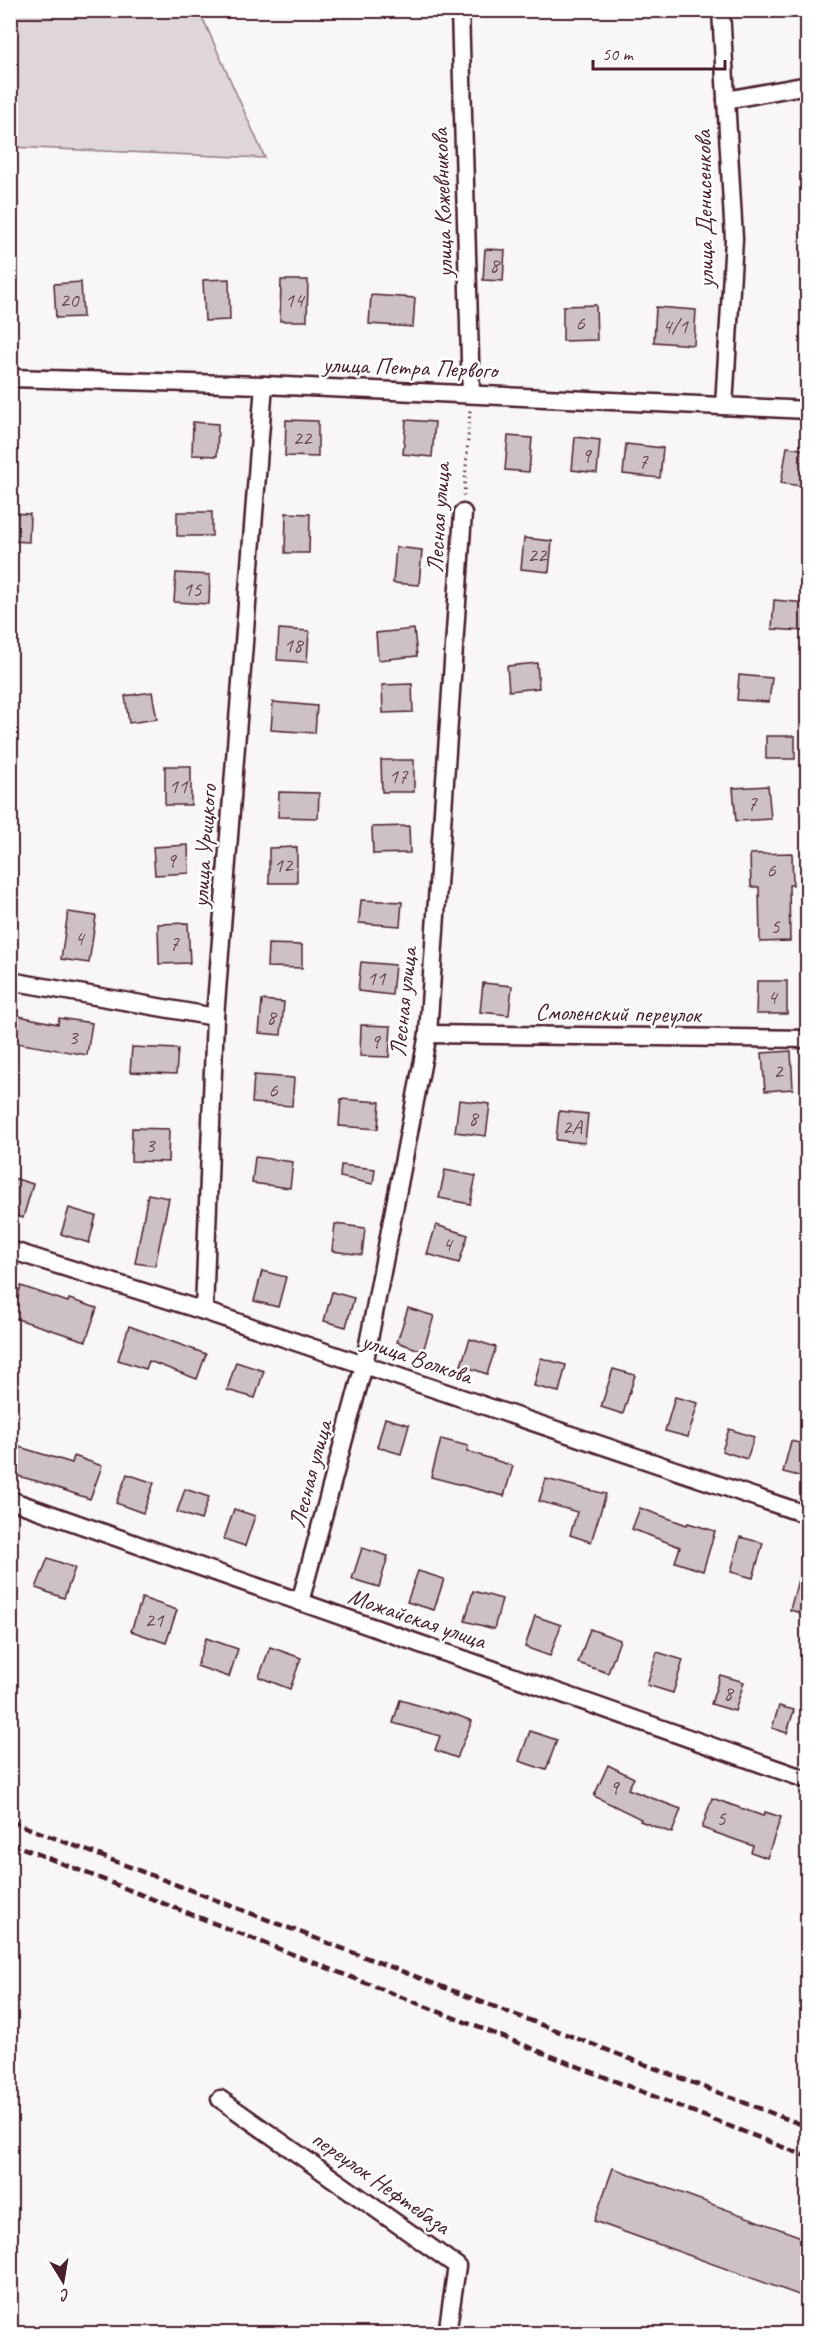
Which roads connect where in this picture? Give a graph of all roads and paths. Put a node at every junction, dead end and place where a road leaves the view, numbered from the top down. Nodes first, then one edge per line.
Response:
1 (460, 10) edge
2 (721, 10) edge
3 (807, 85) edge
4 (726, 100) junction
5 (10, 378) edge
6 (264, 385) junction
7 (471, 394) junction
8 (724, 406) junction
9 (807, 410) edge
10 (463, 513) joint
11 (10, 981) edge
12 (215, 1017) junction
13 (428, 1034) junction
14 (807, 1040) edge
15 (10, 1250) edge
16 (204, 1311) junction
17 (364, 1365) junction
18 (10, 1500) edge
19 (807, 1515) edge
20 (300, 1602) junction
21 (807, 1780) edge
22 (220, 2099) dead end
23 (447, 2334) edge

1 - 7 street, улица Кожевникова
2 - 4 street, улица Денисенкова
3 - 4 street
4 - 8 street, улица Денисенкова
5 - 6 street, улица Петра Первого
6 - 7 street, улица Петра Первого
6 - 12 street, улица Урицкого
7 - 8 street, улица Петра Первого
7 - 10 path, Лесная улица
8 - 9 street, улица Петра Первого
10 - 13 street, Лесная улица
11 - 12 street
12 - 16 street, улица Урицкого
13 - 14 street, Смоленский переулок
13 - 17 street, Лесная улица
15 - 16 street, улица Волкова
16 - 17 street, улица Волкова
17 - 19 street, улица Волкова
17 - 20 street, Лесная улица
18 - 20 street, Можайская улица
20 - 21 street, Можайская улица
22 - 23 street, переулок Нефтебаза

